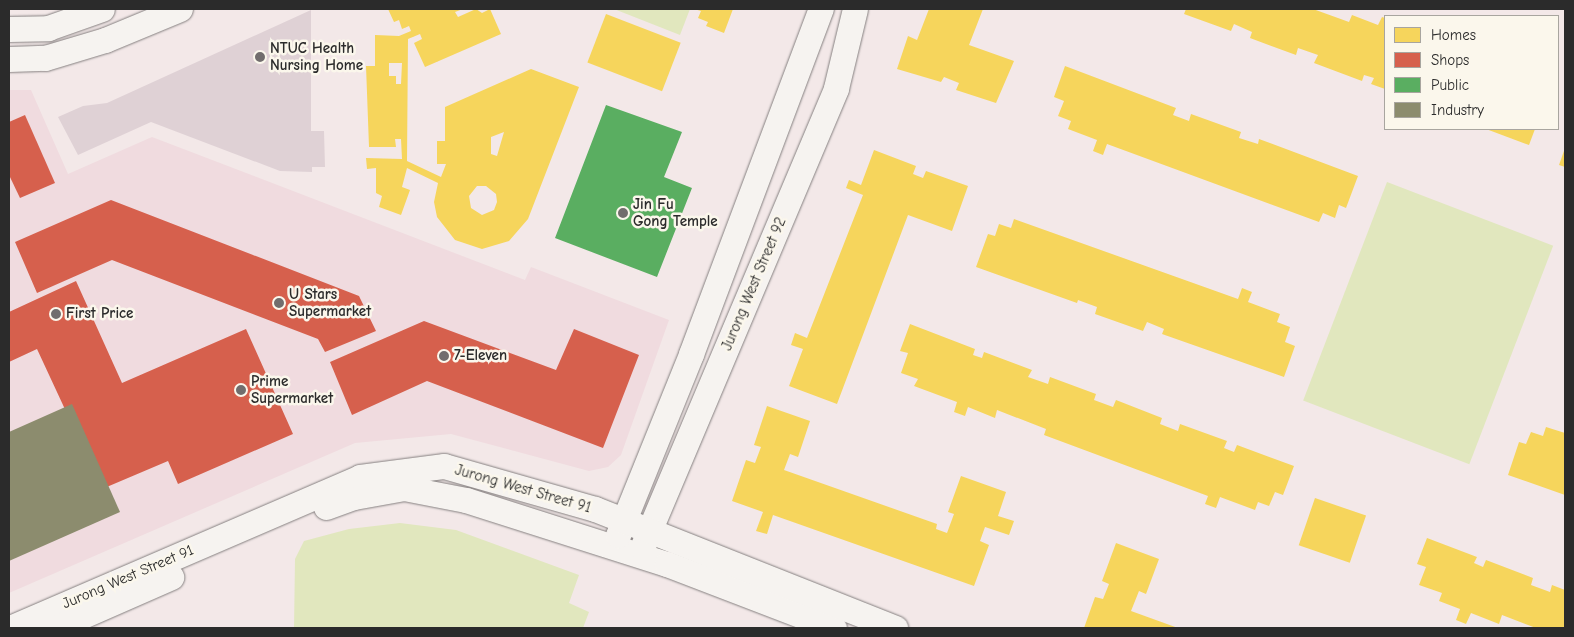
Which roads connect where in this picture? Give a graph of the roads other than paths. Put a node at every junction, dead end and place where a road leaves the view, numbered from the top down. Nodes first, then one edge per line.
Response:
1 (102, 9) edge
2 (180, 9) edge
3 (821, 9) edge
4 (855, 9) edge
5 (9, 29) edge
6 (9, 59) edge
7 (796, 74) junction
8 (836, 88) junction
9 (624, 522) junction
10 (649, 532) junction
11 (613, 547) junction
12 (638, 555) junction
13 (10, 628) edge
14 (55, 628) edge
15 (834, 628) edge
16 (895, 628) edge

1 - 5 street
2 - 6 street
3 - 7 street, Jurong West Street 92
4 - 8 street, Jurong West Street 92
7 - 8 street
7 - 9 street, Jurong West Street 92
8 - 10 street, Jurong West Street 92
9 - 10 street, Jurong West Street 91
9 - 11 street, Jurong West Street 92
9 - 13 street, Jurong West Street 91
10 - 12 street, Jurong West Street 92
10 - 16 street, Jurong West Street 91
11 - 12 street, Jurong West Street 91
11 - 14 street, Jurong West Street 91
12 - 15 street, Jurong West Street 91

